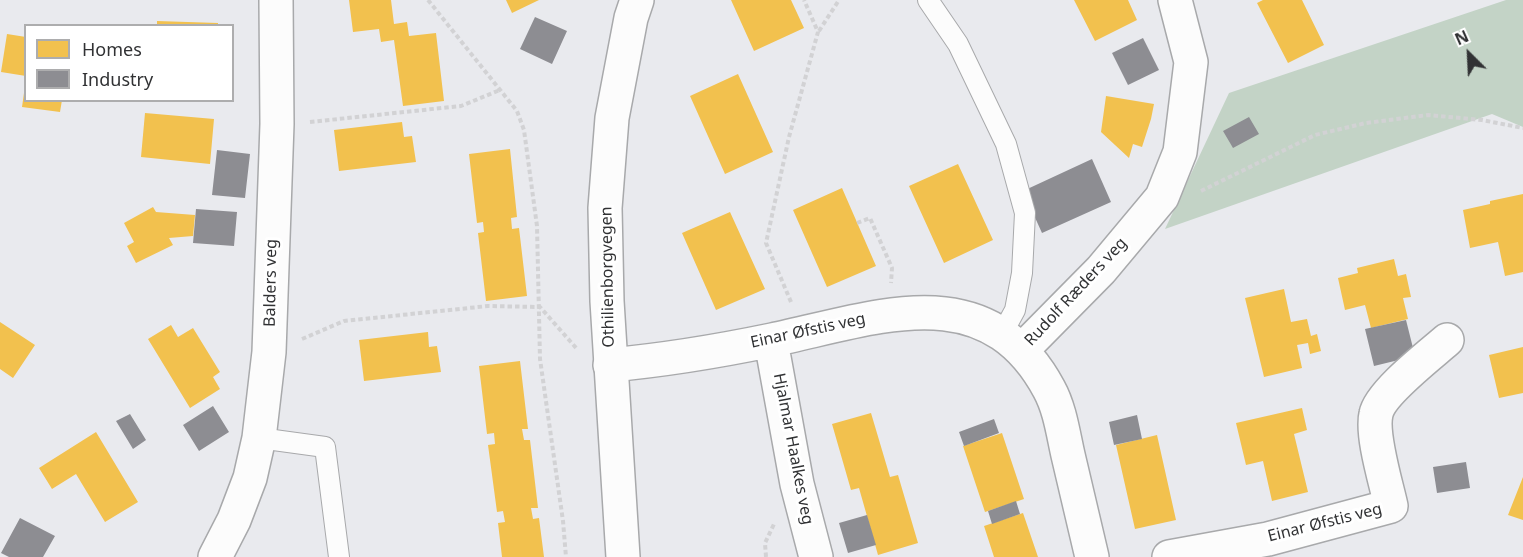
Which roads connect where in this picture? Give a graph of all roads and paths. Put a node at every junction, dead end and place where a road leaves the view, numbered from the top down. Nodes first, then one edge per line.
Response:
1 (276, 0) edge
2 (428, 0) edge
3 (637, 0) edge
4 (804, 0) edge
5 (839, 0) edge
6 (928, 0) edge
7 (1175, 0) edge
8 (818, 32) junction
9 (500, 90) junction
10 (277, 124) junction
11 (1523, 128) edge
12 (1162, 197) junction
13 (857, 223) dead end
14 (540, 307) junction
15 (906, 313) junction
16 (804, 333) junction
17 (1447, 340) dead end
18 (771, 341) junction
19 (1012, 342) junction
20 (269, 352) junction
21 (579, 352) dead end
22 (610, 365) junction
23 (259, 438) junction
24 (215, 557) edge
25 (339, 557) edge
26 (566, 557) edge
27 (623, 557) edge
28 (816, 557) edge
29 (1092, 557) edge
30 (1170, 557) edge

1 - 10 street, Balders veg
2 - 9 path
3 - 22 street, Othilienborgvegen
4 - 8 path
5 - 8 path
6 - 19 lane
7 - 12 street, Rudolf Ræders veg
8 - 16 path
9 - 10 path
9 - 14 path
10 - 20 street, Balders veg
11 - 12 path
12 - 19 street, Rudolf Ræders veg
13 - 15 path
14 - 20 path
14 - 21 path
14 - 26 path
15 - 16 street, Einar Øfstis veg
15 - 19 street, Einar Øfstis veg
16 - 18 street, Einar Øfstis veg
17 - 30 street, Einar Øfstis veg
18 - 22 street, Einar Øfstis veg
18 - 28 street, Hjalmar Haalkes veg
19 - 29 street, Einar Øfstis veg
20 - 23 street, Balders veg
22 - 27 street, Othilienborgvegen
23 - 24 street, Balders veg
23 - 25 lane

